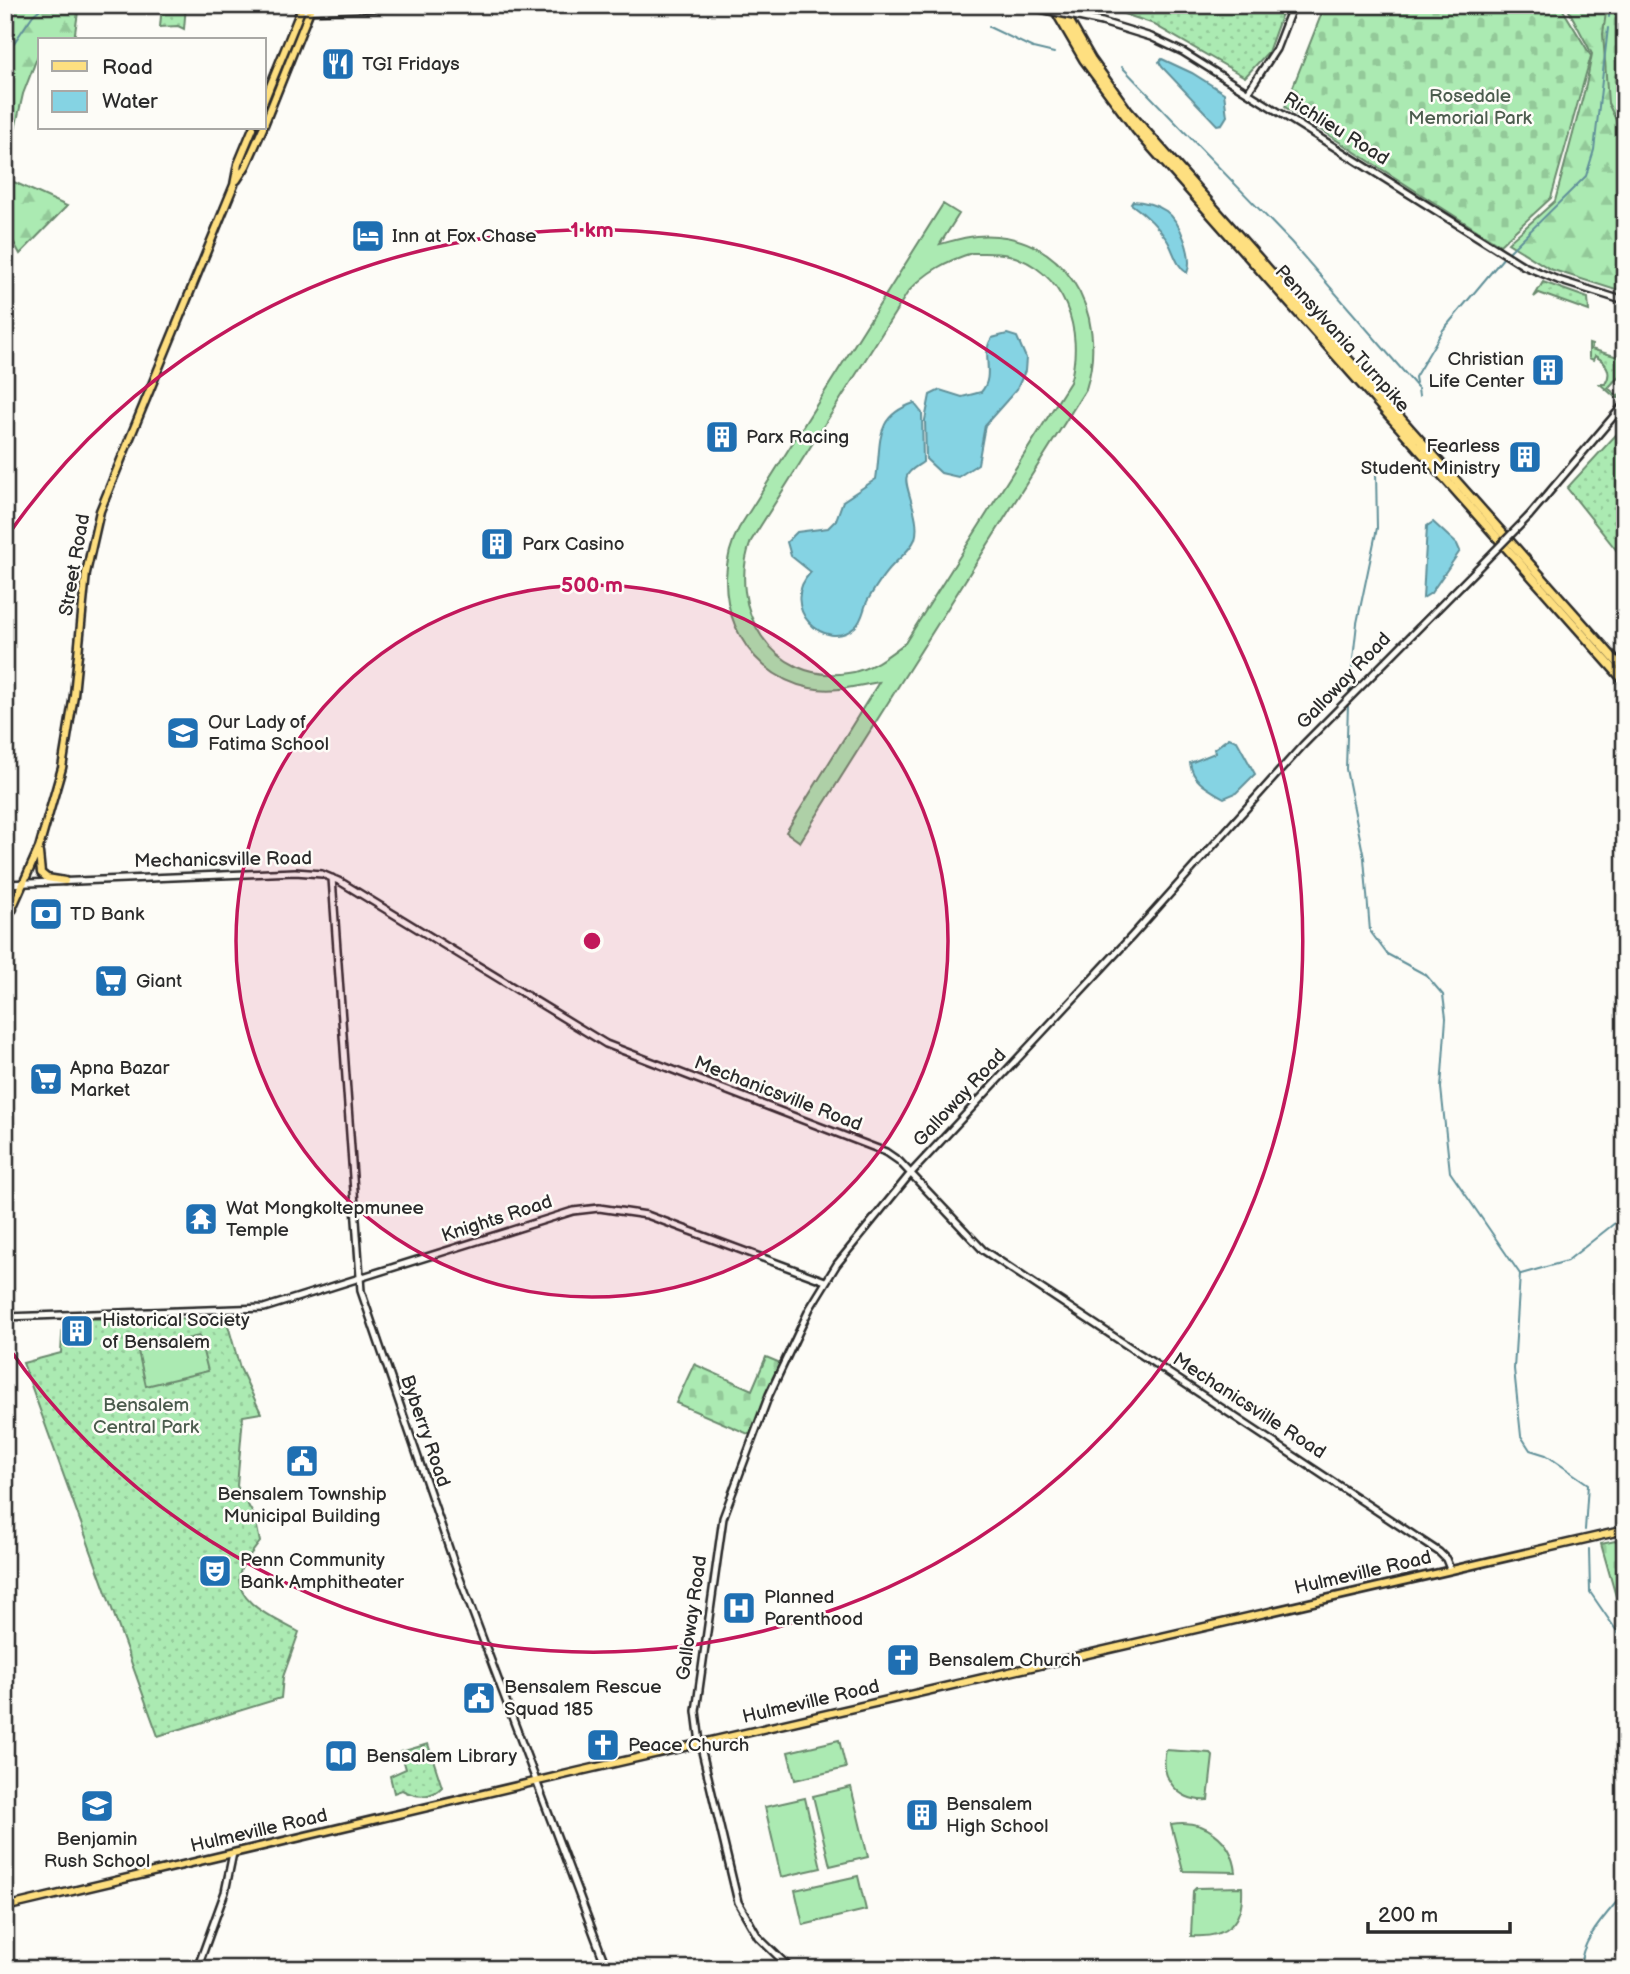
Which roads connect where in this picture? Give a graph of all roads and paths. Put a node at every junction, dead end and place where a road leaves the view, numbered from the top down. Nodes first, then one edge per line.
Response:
1 (457, 5) edge
2 (1021, 5) edge
3 (1052, 5) edge
4 (1060, 5) edge
5 (1293, 5) edge
6 (301, 8) edge
7 (311, 8) edge
8 (1248, 92) junction
9 (266, 96) edge
10 (266, 118) edge
11 (252, 130) edge
12 (261, 130) edge
13 (246, 145) junction
14 (254, 149) junction
15 (234, 185) junction
16 (1625, 301) edge
17 (1625, 403) edge
18 (1625, 671) edge
19 (1625, 682) edge
20 (39, 848) junction
21 (332, 878) junction
22 (65, 881) junction
23 (25, 883) junction
24 (5, 886) edge
25 (13, 909) junction
26 (5, 924) edge
27 (911, 1173) junction
28 (359, 1279) junction
29 (825, 1281) junction
30 (5, 1317) edge
31 (1625, 1530) edge
32 (1450, 1569) junction
33 (700, 1743) junction
34 (537, 1782) junction
35 (233, 1853) junction
36 (5, 1907) edge
37 (197, 1969) edge
38 (607, 1969) edge
39 (791, 1969) edge

1 - 7 main road
2 - 8 main road, Richlieu Road, bridge
3 - 19 highway, Pennsylvania Turnpike
4 - 18 highway, Pennsylvania Turnpike
5 - 8 main road
6 - 7 main road
6 - 9 main road
7 - 10 main road, Street Road
8 - 16 main road, Richlieu Road
11 - 13 main road, Street Road
12 - 14 main road, Street Road
13 - 14 main road
13 - 15 main road, Street Road
14 - 15 main road, Street Road
15 - 20 main road, Street Road
17 - 27 main road, Galloway Road, bridge
20 - 22 main road
20 - 23 main road, Street Road
21 - 22 main road, Mechanicsville Road
21 - 27 main road, Mechanicsville Road
21 - 28 main road, Byberry Road
22 - 23 main road, Mechanicsville Road
23 - 24 main road, Mechanicsville Road
23 - 25 main road, Street Road
24 - 25 main road
25 - 26 main road, Street Road
27 - 29 main road, Galloway Road
27 - 32 main road, Mechanicsville Road
28 - 29 main road, Knights Road
28 - 30 main road, Knights Road
28 - 34 main road, Byberry Road
29 - 33 main road, Galloway Road
31 - 32 main road, Hulmeville Road
32 - 33 main road, Hulmeville Road
33 - 34 main road, Hulmeville Road
33 - 39 main road, Galloway Road
34 - 35 main road, Hulmeville Road
34 - 38 main road, Byberry Road
35 - 36 main road, Hulmeville Road
35 - 37 main road

